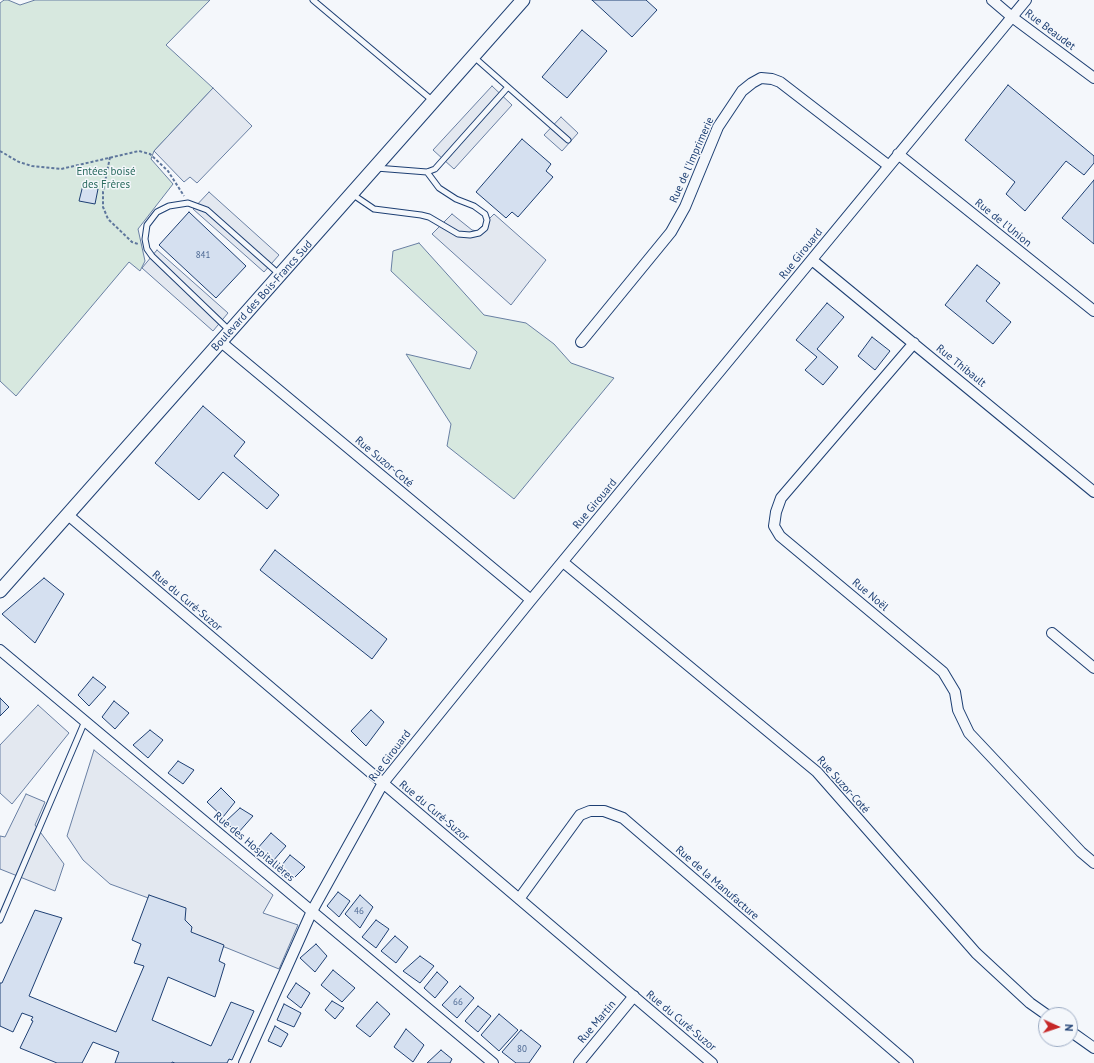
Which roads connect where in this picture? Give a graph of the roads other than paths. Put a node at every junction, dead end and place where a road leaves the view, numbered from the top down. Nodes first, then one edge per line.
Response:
1 (313, 0) edge
2 (524, 0) edge
3 (992, 0) edge
4 (1026, 0) edge
5 (1012, 17) junction
6 (474, 56) junction
7 (1094, 78) edge
8 (508, 87) junction
9 (434, 102) junction
10 (568, 140) dead end
11 (898, 154) junction
12 (889, 166) junction
13 (374, 168) junction
14 (427, 172) junction
15 (352, 194) junction
16 (812, 260) junction
17 (280, 275) junction
18 (1094, 311) edge
19 (230, 331) junction
20 (221, 342) junction
21 (581, 342) dead end
22 (914, 343) junction
23 (1094, 492) edge
24 (68, 515) junction
25 (563, 562) junction
26 (0, 592) edge
27 (531, 600) junction
28 (1052, 633) dead end
29 (0, 650) edge
30 (1094, 668) edge
31 (85, 721) junction
32 (383, 783) junction
33 (1094, 863) edge
34 (519, 899) junction
35 (312, 911) junction
36 (0, 920) edge
37 (634, 996) junction
38 (1038, 1009) edge
39 (1078, 1037) edge
40 (1094, 1048) edge
41 (244, 1063) edge
42 (493, 1063) edge
43 (579, 1063) edge
44 (712, 1063) edge
45 (908, 1063) edge

1 - 9 lane
2 - 6 street, Boulevard des Bois-Francs Sud
3 - 5 street, Rue Beaudet
4 - 5 street, Rue Girouard
5 - 7 street, Rue Beaudet
5 - 11 street, Rue Girouard
6 - 8 lane
6 - 9 street, Boulevard des Bois-Francs Sud
8 - 10 lane
8 - 14 lane
9 - 13 street, Boulevard des Bois-Francs Sud
11 - 12 street, Rue Girouard
11 - 18 street, Rue de l'Union
12 - 16 street, Rue Girouard
12 - 21 street, Rue de l'Imprimerie
13 - 14 lane
13 - 15 street, Boulevard des Bois-Francs Sud
14 - 15 lane
15 - 17 street, Boulevard des Bois-Francs Sud
16 - 22 street, Rue Thibault
16 - 25 street, Rue Girouard
17 - 19 street, Boulevard des Bois-Francs Sud
17 - 19 lane
19 - 20 street, Boulevard des Bois-Francs Sud
20 - 24 street, Boulevard des Bois-Francs Sud
20 - 27 street, Rue Suzor-Coté
22 - 23 street, Rue Thibault
22 - 33 street, Rue Noël
24 - 26 street, Boulevard des Bois-Francs Sud
24 - 32 street, Rue du Curé-Suzor
25 - 27 street, Rue Girouard
25 - 38 street, Rue Suzor-Coté
27 - 32 street, Rue Girouard
28 - 30 street
29 - 31 street, Rue des Hospitalières
31 - 35 street, Rue des Hospitalières
31 - 36 lane
32 - 34 street, Rue du Curé-Suzor
32 - 35 street, Rue Girouard
34 - 37 street, Rue du Curé-Suzor
34 - 45 street, Rue de la Manufacture
35 - 41 street, Rue Girouard
35 - 42 street, Rue des Hospitalières
37 - 43 street, Rue Martin
37 - 44 street, Rue du Curé-Suzor
39 - 40 street

